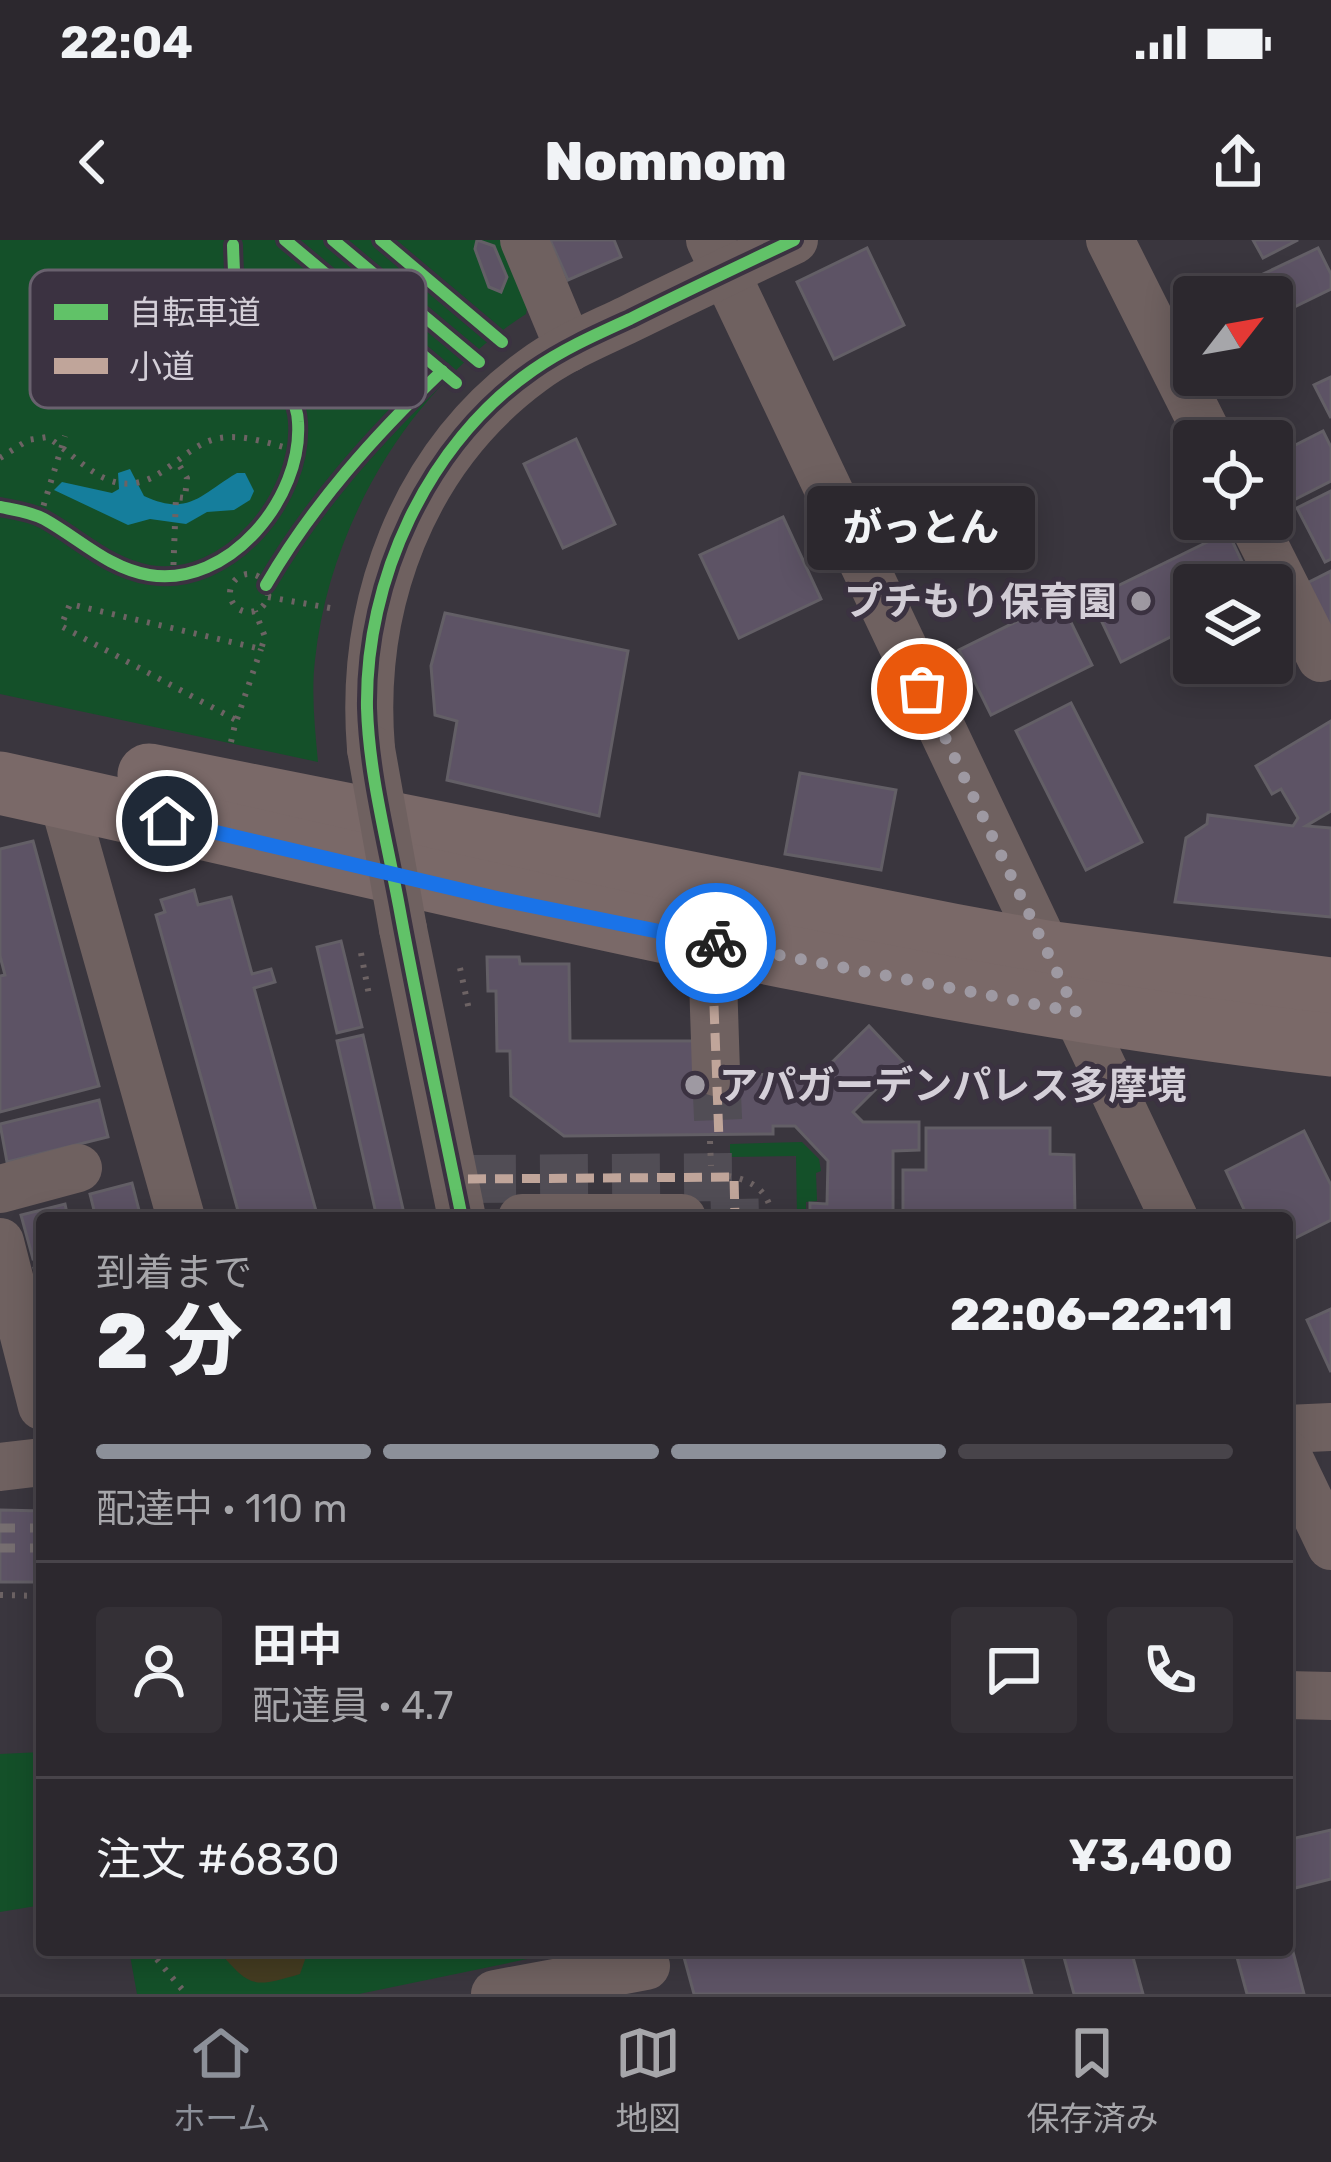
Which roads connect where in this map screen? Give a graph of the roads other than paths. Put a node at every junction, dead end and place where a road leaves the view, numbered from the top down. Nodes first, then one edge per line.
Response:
1 (524, 240) edge
2 (794, 240) edge
3 (1110, 240) edge
4 (717, 256) edge
5 (569, 348) junction
6 (1200, 420) edge
7 (1261, 540) edge
8 (1331, 653) edge
9 (0, 744) edge
10 (0, 782) edge
11 (62, 796) junction
12 (1046, 952) junction
13 (713, 979) dead end
14 (1331, 989) edge
15 (1076, 1012) junction
16 (1331, 1045) edge
17 (716, 1072) tunnel mouth
18 (78, 1168) dead end
19 (0, 1189) edge
20 (179, 1212) edge
21 (461, 1212) edge
22 (1171, 1212) edge
23 (0, 1242) edge
24 (36, 1383) edge
25 (1331, 1427) edge
26 (1293, 1429) edge
27 (36, 1463) edge
28 (0, 1467) edge
29 (1293, 1467) edge
30 (1331, 1546) edge
31 (1293, 1696) edge
32 (1331, 1696) edge
33 (648, 1970) edge
34 (495, 1994) edge

1 - 5 street
2 - 4 street
3 - 6 street
4 - 5 street
4 - 12 street
5 - 21 street, bridge
7 - 8 street
9 - 12 main road
10 - 11 main road
11 - 15 main road
11 - 20 street
12 - 14 main road
12 - 15 street
13 - 17 street
15 - 16 main road
15 - 22 street
18 - 19 street
23 - 24 street
25 - 26 street
27 - 28 street
29 - 30 street
31 - 32 street
33 - 34 street

